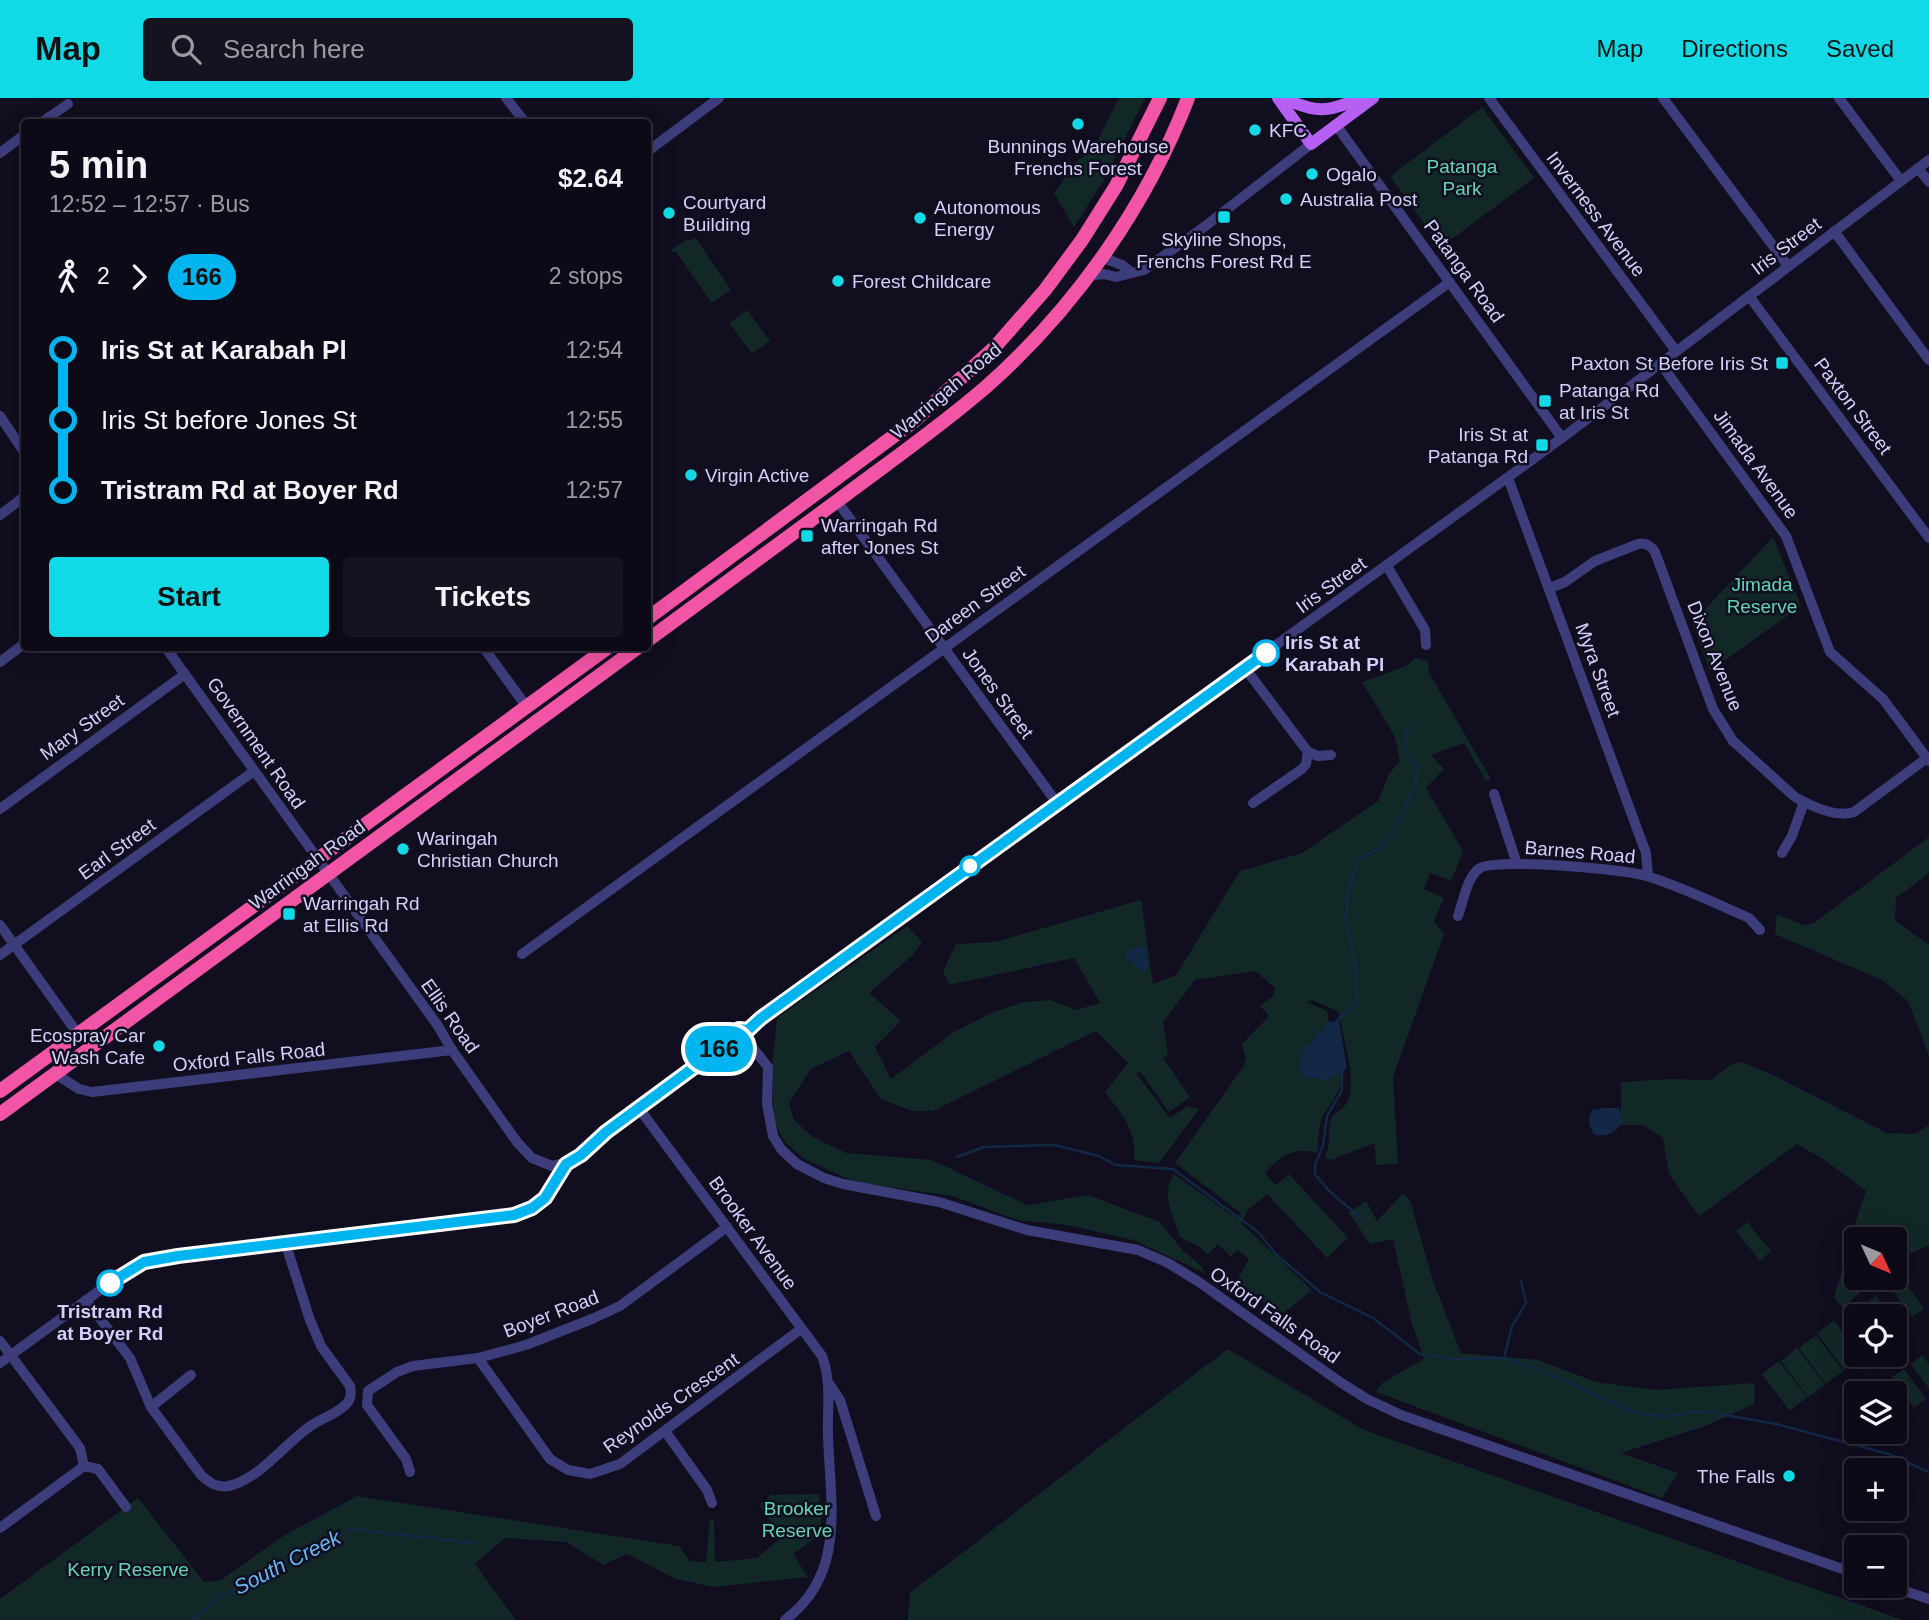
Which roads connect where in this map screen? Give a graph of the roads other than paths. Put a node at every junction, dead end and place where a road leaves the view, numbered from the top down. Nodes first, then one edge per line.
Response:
1 (506, 98) edge
2 (719, 98) edge
3 (1160, 98) edge
4 (1188, 98) edge
5 (1278, 98) edge
6 (1283, 98) edge
7 (1360, 98) edge
8 (1373, 98) edge
9 (1489, 98) edge
10 (1663, 98) edge
11 (1839, 98) edge
12 (68, 104) dead end
13 (46, 119) edge
14 (523, 119) edge
15 (1336, 125) junction
16 (21, 137) edge
17 (1311, 144) junction
18 (651, 148) edge
19 (0, 153) edge
20 (1929, 160) edge
21 (1918, 168) junction
22 (1901, 181) junction
23 (1929, 182) edge
24 (1834, 232) junction
25 (1101, 257) junction
26 (1788, 266) junction
27 (1132, 273) junction
28 (1087, 276) junction
29 (1450, 282) junction
30 (1749, 296) junction
31 (1676, 351) junction
32 (1929, 360) edge
33 (1660, 363) junction
34 (0, 416) edge
35 (1562, 438) junction
36 (21, 448) edge
37 (1508, 478) junction
38 (21, 499) edge
39 (837, 501) junction
40 (0, 515) edge
41 (1929, 538) edge
42 (1387, 566) junction
43 (1550, 588) junction
44 (651, 616) edge
45 (651, 638) edge
46 (1426, 645) dead end
47 (21, 646) edge
48 (944, 648) junction
49 (168, 651) edge
50 (486, 651) edge
51 (603, 651) edge
52 (633, 651) edge
53 (0, 662) edge
54 (1245, 668) junction
55 (185, 674) junction
56 (526, 706) junction
57 (1308, 752) junction
58 (1331, 755) dead end
59 (1928, 760) edge
60 (254, 771) junction
61 (1494, 794) dead end
62 (1804, 802) junction
63 (1057, 803) junction
64 (1253, 803) dead end
65 (0, 808) edge
66 (1782, 853) dead end
67 (317, 859) junction
68 (1517, 864) junction
69 (328, 874) junction
70 (1648, 876) junction
71 (1458, 916) dead end
72 (0, 925) edge
73 (1760, 930) dead end
74 (14, 944) junction
75 (522, 954) dead end
76 (0, 955) edge
77 (748, 1030) junction
78 (78, 1034) junction
79 (736, 1039) junction
80 (748, 1042) junction
81 (452, 1050) junction
82 (54, 1073) junction
83 (0, 1091) edge
84 (638, 1107) junction
85 (0, 1114) edge
86 (532, 1208) dead end
87 (727, 1227) junction
88 (285, 1242) junction
89 (86, 1300) junction
90 (801, 1329) junction
91 (0, 1341) edge
92 (11, 1355) junction
93 (478, 1358) junction
94 (0, 1363) edge
95 (191, 1375) dead end
96 (830, 1385) junction
97 (150, 1407) junction
98 (665, 1431) junction
99 (84, 1466) junction
100 (410, 1472) dead end
101 (712, 1503) dead end
102 (126, 1507) dead end
103 (876, 1516) dead end
104 (0, 1528) edge
105 (1844, 1569) edge
106 (1907, 1592) edge
107 (1929, 1599) edge
108 (785, 1620) edge

1 - 14 street
2 - 18 street
3 - 44 highway, Warringah Road
4 - 25 highway, Warringah Road
5 - 17 main road
6 - 7 main road
8 - 15 main road
9 - 31 street, Inverness Avenue
10 - 26 street
11 - 22 street
12 - 13 street
15 - 17 main road
15 - 29 street, Patanga Road
16 - 19 street
17 - 27 street
20 - 21 street, Iris Street
21 - 22 street, Iris Street
21 - 23 street
22 - 24 street, Iris Street
24 - 26 street, Iris Street
24 - 32 street
25 - 27 street
25 - 28 highway, Warringah Road
26 - 30 street, Iris Street
27 - 28 street
28 - 39 highway, Warringah Road
29 - 35 street, Patanga Road
29 - 48 street, Dareen Street
30 - 31 street, Iris Street
30 - 41 street, Paxton Street
31 - 33 street, Iris Street
33 - 35 street, Iris Street
33 - 59 street, Jimada Avenue
34 - 36 street
35 - 37 street, Iris Street
37 - 42 street, Iris Street
37 - 43 street, Myra Street
38 - 40 street
39 - 45 highway, Warringah Road
39 - 48 street, Jones Street
42 - 46 street
42 - 54 street, Iris Street
43 - 62 street, Dixon Avenue
43 - 70 street, Myra Street
47 - 53 street
48 - 63 street, Jones Street
48 - 75 street, Dareen Street
49 - 55 street, Government Road
50 - 56 street
51 - 56 highway, Warringah Road
52 - 69 highway, Warringah Road
54 - 57 street
54 - 63 street, Iris Street
55 - 60 street, Government Road
55 - 65 street, Mary Street
56 - 67 highway, Warringah Road
57 - 58 street
57 - 64 street
59 - 62 street, Dixon Avenue
60 - 67 street, Government Road
60 - 74 street, Earl Street
61 - 68 street
62 - 66 street
63 - 77 street, Iris Street
67 - 69 street, Government Road
67 - 78 highway, Warringah Road
68 - 70 street, Barnes Road
68 - 71 street, Barnes Road
69 - 81 street, Ellis Road
69 - 82 highway, Warringah Road
70 - 73 street, Barnes Road
72 - 74 street
74 - 76 street, Earl Street
74 - 78 street
77 - 79 street
77 - 80 street
78 - 83 highway, Warringah Road
79 - 80 street
79 - 84 street
80 - 105 street, Oxford Falls Road
81 - 82 street, Oxford Falls Road
81 - 84 street, Ellis Road
82 - 85 highway, Warringah Road
84 - 87 street, Brooker Avenue
86 - 88 street
87 - 90 street, Brooker Avenue
87 - 93 street, Boyer Road
88 - 89 street
88 - 97 street
89 - 92 street
89 - 97 street
90 - 96 street, Brooker Avenue
90 - 98 street, Reynolds Crescent
91 - 92 street
92 - 94 street
92 - 99 street
93 - 98 street, Reynolds Crescent
93 - 100 street, Boyer Road
95 - 97 street
96 - 103 street, Brooker Avenue
96 - 108 street, Brooker Avenue
98 - 101 street
99 - 102 street
99 - 104 street
106 - 107 street

